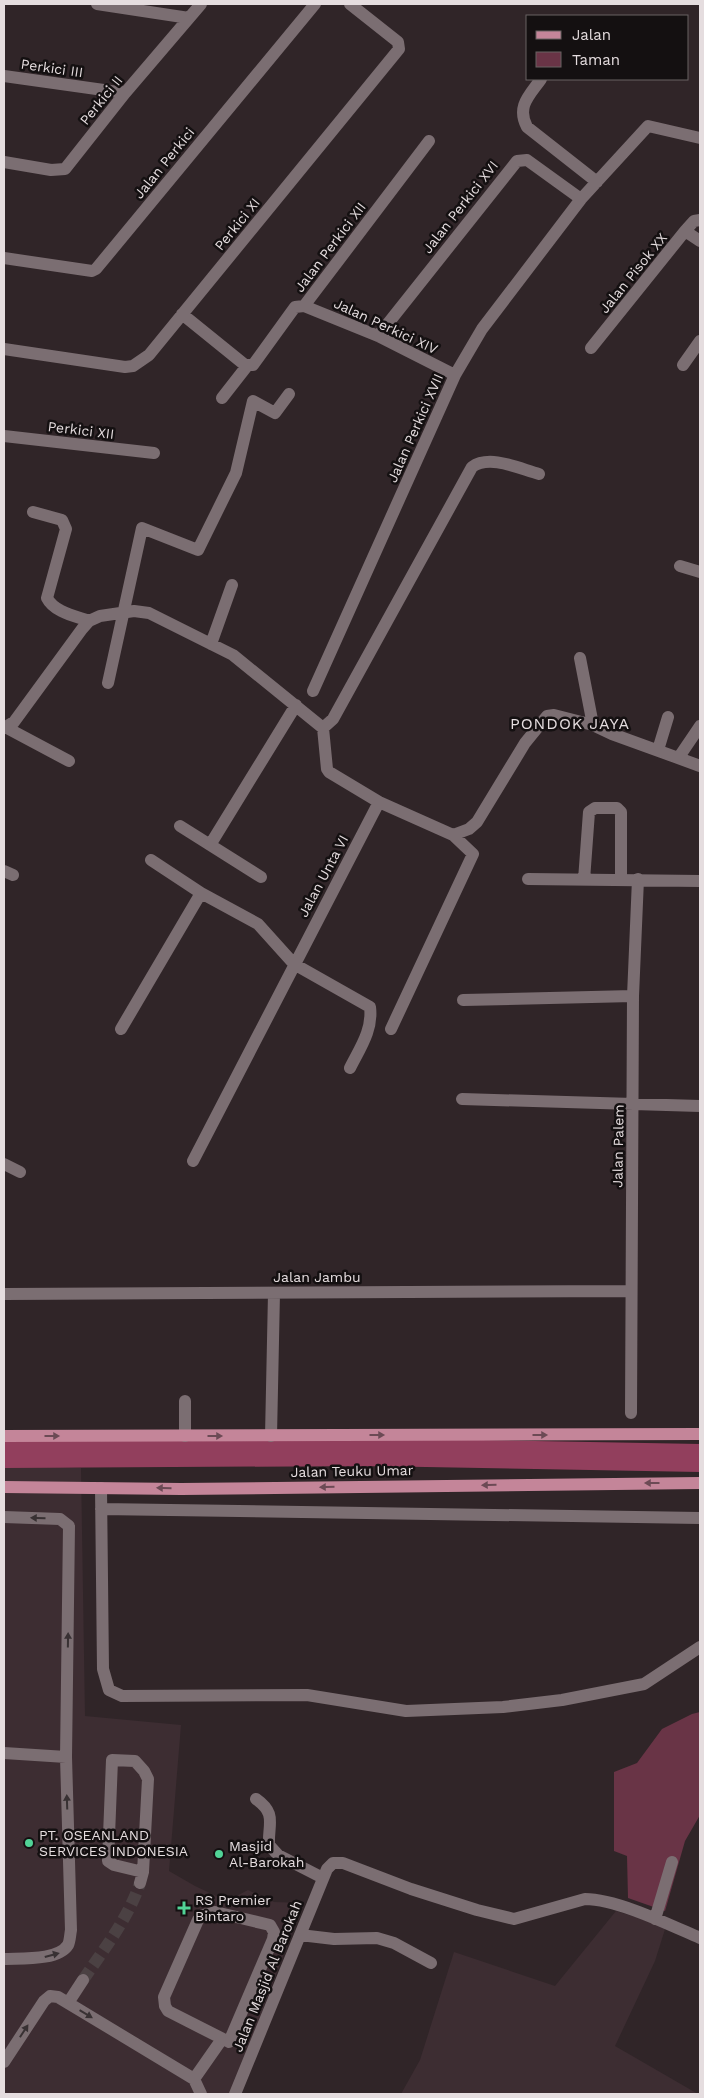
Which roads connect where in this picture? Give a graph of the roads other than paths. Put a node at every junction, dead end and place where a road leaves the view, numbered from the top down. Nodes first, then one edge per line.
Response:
1 (98, 4) edge
2 (202, 4) edge
3 (315, 4) edge
4 (350, 4) edge
5 (190, 18) junction
6 (4, 76) edge
7 (540, 80) edge
8 (125, 93) junction
9 (700, 138) edge
10 (429, 141) dead end
11 (4, 162) edge
12 (597, 182) junction
13 (581, 199) junction
14 (700, 220) edge
15 (685, 231) junction
16 (700, 241) edge
17 (4, 258) edge
18 (304, 306) junction
19 (182, 314) junction
20 (378, 336) junction
21 (700, 341) edge
22 (591, 348) dead end
23 (4, 349) edge
24 (250, 365) junction
25 (683, 365) dead end
26 (455, 375) junction
27 (290, 394) dead end
28 (222, 398) dead end
29 (4, 436) edge
30 (154, 453) dead end
31 (539, 474) dead end
32 (33, 512) dead end
33 (680, 566) dead end
34 (700, 572) edge
35 (232, 585) dead end
36 (125, 612) junction
37 (89, 621) junction
38 (211, 644) junction
39 (580, 658) dead end
40 (108, 683) dead end
41 (313, 691) dead end
42 (296, 705) junction
43 (668, 717) dead end
44 (593, 725) junction
45 (700, 726) edge
46 (5, 728) edge
47 (323, 728) junction
48 (658, 750) junction
49 (679, 758) junction
50 (69, 761) dead end
51 (700, 766) edge
52 (379, 802) junction
53 (180, 826) dead end
54 (453, 835) junction
55 (210, 845) junction
56 (151, 860) dead end
57 (261, 877) dead end
58 (638, 879) junction
59 (528, 880) dead end
60 (584, 880) junction
61 (621, 880) junction
62 (700, 881) edge
63 (201, 893) junction
64 (294, 964) junction
65 (633, 996) junction
66 (463, 1000) dead end
67 (121, 1029) dead end
68 (391, 1029) dead end
69 (350, 1068) dead end
70 (462, 1099) dead end
71 (634, 1105) junction
72 (700, 1106) edge
73 (193, 1161) dead end
74 (4, 1164) edge
75 (20, 1172) dead end
76 (631, 1291) junction
77 (274, 1293) junction
78 (4, 1294) edge
79 (185, 1401) dead end
80 (631, 1413) dead end
81 (700, 1434) edge
82 (4, 1436) edge
83 (185, 1436) junction
84 (271, 1436) junction
85 (700, 1483) edge
86 (4, 1487) edge
87 (101, 1488) junction
88 (101, 1509) junction
89 (4, 1517) edge
90 (700, 1518) edge
91 (700, 1647) edge
92 (4, 1753) edge
93 (66, 1757) junction
94 (256, 1799) dead end
95 (672, 1862) dead end
96 (325, 1874) junction
97 (142, 1878) joint
98 (655, 1919) junction
99 (300, 1935) junction
100 (700, 1938) edge
101 (4, 1959) edge
102 (432, 1963) dead end
103 (83, 1980) tunnel mouth
104 (68, 2003) junction
105 (222, 2039) junction
106 (4, 2062) edge
107 (194, 2079) junction
108 (200, 2094) edge
109 (235, 2094) edge

1 - 5 street
2 - 5 street, Perkici II
3 - 17 street, Jalan Perkici
4 - 19 street, Perkici XI
5 - 8 street, Perkici II
6 - 8 street, Perkici III
7 - 12 street
8 - 11 street, Perkici II
9 - 12 street
10 - 18 street, Jalan Perkici XII
12 - 13 street
13 - 20 street, Jalan Perkici XVI
13 - 26 street, Jalan Perkici XVII
14 - 15 street, Jalan Pisok XX
15 - 16 street
15 - 22 street, Jalan Pisok XX
18 - 20 street, Jalan Perkici XIV
18 - 24 street, Jalan Perkici XII
19 - 23 street, Perkici XI
19 - 24 street
20 - 26 street, Jalan Perkici XIV
21 - 25 street
24 - 28 street, Jalan Perkici XII
26 - 41 street, Jalan Perkici XVII
27 - 36 street
29 - 30 street, Perkici XII
31 - 47 street
32 - 37 street
33 - 34 street
35 - 38 street
36 - 37 street
36 - 38 street
36 - 40 street
37 - 46 street
38 - 42 street
39 - 44 street
42 - 47 street
42 - 55 street
43 - 48 street
44 - 48 street
44 - 54 street
45 - 49 street
46 - 50 street
47 - 52 street
48 - 49 street
49 - 51 street
52 - 54 street
52 - 64 street, Jalan Unta VI
53 - 55 street
54 - 68 street
55 - 57 street
56 - 63 street
58 - 61 street
58 - 62 street
58 - 65 street, Jalan Palem
59 - 60 street
60 - 61 street
60 - 61 street
63 - 64 street
63 - 67 street
64 - 69 street
64 - 73 street, Jalan Unta VI
65 - 66 street
65 - 71 street, Jalan Palem
70 - 71 street
71 - 72 street
71 - 76 street, Jalan Palem
74 - 75 street
76 - 77 street, Jalan Jambu
76 - 80 street, Jalan Palem
77 - 78 street, Jalan Jambu
77 - 84 street
79 - 83 street
84 -> 81 main road
82 -> 83 main road
83 -> 84 main road
85 -> 87 main road, Jalan Teuku Umar
86 - 87 main road, Jalan Teuku Umar
87 - 88 street
88 - 90 street
88 - 91 street
93 -> 89 street
92 - 93 street
101 -> 93 street
94 - 96 street
95 - 98 street
96 - 98 street
96 - 99 street, Jalan Masjid Al Barokah
97 - 97 street
98 - 100 street
99 - 102 street
99 - 109 street, Jalan Masjid Al Barokah
103 - 104 street
106 -> 104 street
104 -> 107 street
105 - 105 street
105 - 107 street
107 - 108 street

